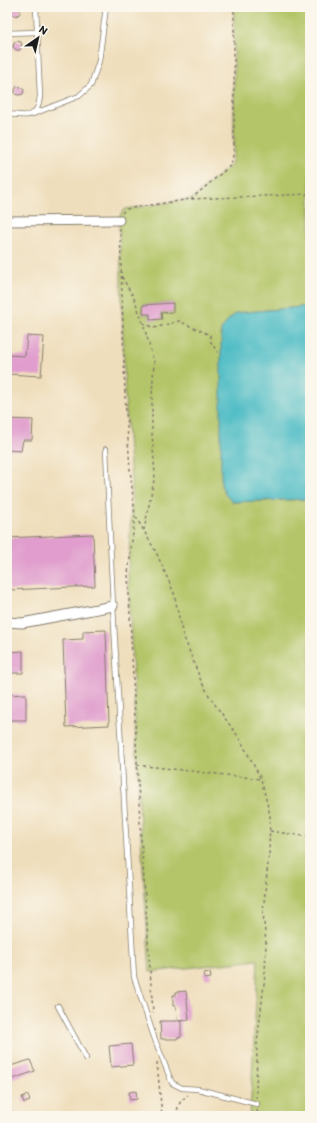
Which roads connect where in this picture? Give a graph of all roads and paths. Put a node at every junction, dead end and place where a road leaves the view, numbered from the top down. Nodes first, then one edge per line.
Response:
1 (36, 7) edge
2 (106, 7) edge
3 (234, 7) edge
4 (37, 32) junction
5 (7, 33) edge
6 (7, 114) edge
7 (33, 114) junction
8 (310, 194) edge
9 (191, 199) junction
10 (119, 220) junction
11 (7, 221) edge
12 (121, 275) junction
13 (143, 323) junction
14 (218, 353) dead end
15 (106, 449) dead end
16 (135, 516) junction
17 (144, 530) junction
18 (113, 606) junction
19 (7, 622) edge
20 (137, 765) junction
21 (261, 779) junction
22 (270, 831) junction
23 (310, 837) edge
24 (58, 1006) dead end
25 (153, 1015) dead end
26 (86, 1058) dead end
27 (156, 1058) dead end
28 (198, 1089) junction
29 (257, 1104) junction
30 (7, 1106) edge
31 (10, 1116) edge
32 (162, 1116) edge
33 (177, 1116) edge
34 (258, 1116) edge

1 - 4 lane
2 - 7 lane
3 - 9 path
4 - 5 lane
4 - 7 lane
6 - 7 lane
8 - 9 path
9 - 10 path
10 - 11 street
10 - 12 path
12 - 13 path
12 - 16 path
13 - 14 path
13 - 17 path
15 - 18 lane
16 - 17 path
16 - 20 path
17 - 21 path
18 - 19 street
18 - 28 lane
20 - 21 path
20 - 25 path
21 - 22 path
22 - 23 path
22 - 29 path
24 - 26 lane
27 - 32 path
28 - 29 lane
28 - 33 path
29 - 34 path
30 - 31 lane

